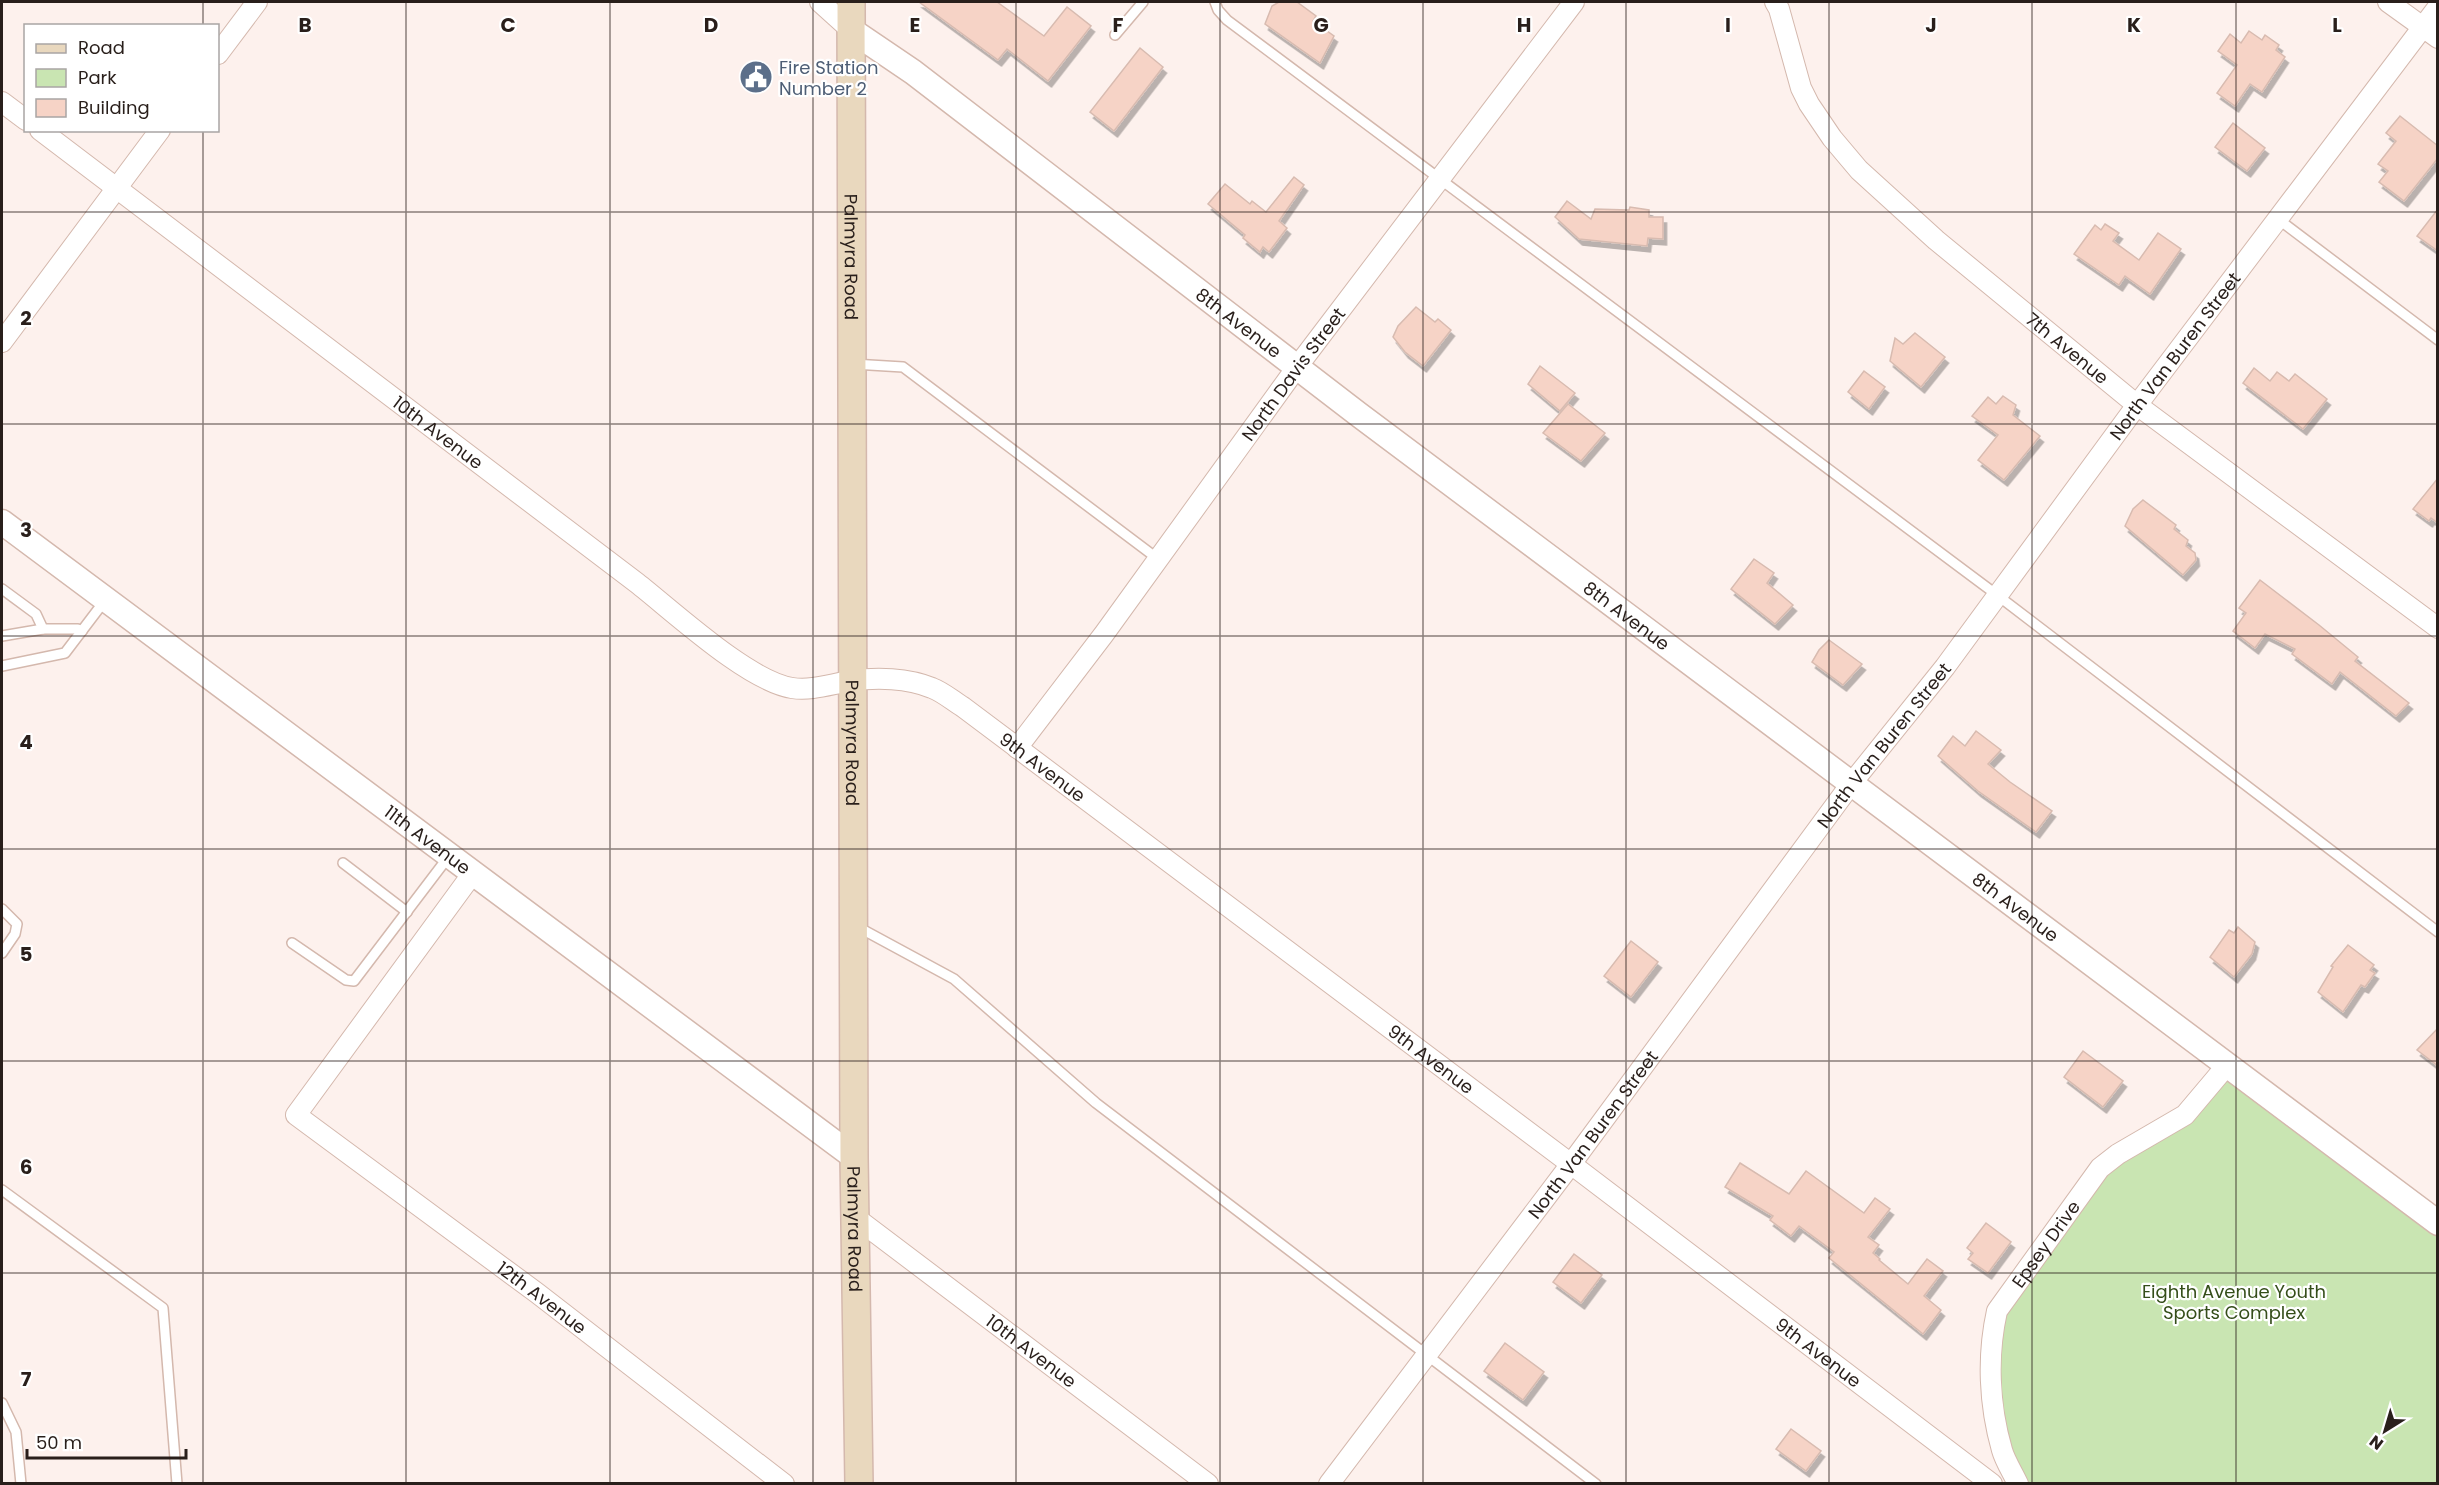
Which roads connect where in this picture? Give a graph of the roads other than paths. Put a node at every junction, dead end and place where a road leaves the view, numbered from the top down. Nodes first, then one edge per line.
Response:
1 (257, 2) edge
2 (820, 2) edge
3 (851, 2) edge
4 (1143, 2) edge
5 (1215, 2) edge
6 (1574, 2) edge
7 (1775, 2) edge
8 (2388, 2) edge
9 (2438, 7) edge
10 (851, 30) junction
11 (2430, 33) edge
12 (1115, 35) dead end
13 (219, 53) edge
14 (2, 102) edge
15 (24, 118) edge
16 (43, 132) edge
17 (158, 132) edge
18 (1442, 178) junction
19 (116, 188) junction
20 (2278, 219) junction
21 (2438, 340) edge
22 (2, 342) edge
23 (853, 364) junction
24 (1297, 367) junction
25 (2137, 405) junction
26 (2, 522) edge
27 (1158, 560) junction
28 (2, 589) edge
29 (1997, 595) junction
30 (106, 599) junction
31 (2438, 628) edge
32 (43, 629) junction
33 (82, 631) junction
34 (2, 636) edge
35 (2, 666) edge
36 (852, 681) junction
37 (1017, 748) junction
38 (1851, 784) junction
39 (449, 856) junction
40 (343, 863) dead end
41 (473, 873) junction
42 (2, 909) edge
43 (407, 912) junction
44 (854, 925) junction
45 (2438, 932) edge
46 (292, 944) dead end
47 (2, 953) edge
48 (2228, 1064) junction
49 (854, 1157) junction
50 (1571, 1164) junction
51 (2, 1190) edge
52 (856, 1218) junction
53 (2438, 1224) edge
54 (1426, 1355) junction
55 (2, 1403) edge
56 (21, 1484) edge
57 (177, 1484) edge
58 (784, 1484) edge
59 (859, 1484) edge
60 (1208, 1484) edge
61 (1329, 1484) edge
62 (1596, 1484) edge
63 (1992, 1484) edge
64 (2018, 1484) edge

1 - 13 street
2 - 10 street, 8th Avenue
3 - 10 main road, Palmyra Road
4 - 12 lane
5 - 18 lane
6 - 18 street, North Davis Street
7 - 25 street, 7th Avenue
8 - 11 street
9 - 11 street, North Van Buren Street
10 - 23 main road, Palmyra Road
10 - 24 street, 8th Avenue
11 - 20 street, North Van Buren Street
14 - 15 street
16 - 19 street, 10th Avenue
17 - 19 street
18 - 24 street, North Davis Street
18 - 29 lane
19 - 22 street
19 - 36 street, 10th Avenue
20 - 21 lane
20 - 25 street, North Van Buren Street
23 - 27 lane
23 - 36 main road, Palmyra Road
24 - 27 street, North Davis Street
24 - 38 street, 8th Avenue
25 - 29 street, North Van Buren Street
25 - 31 street, 7th Avenue
26 - 30 street, 11th Avenue
27 - 37 street, North Davis Street
28 - 32 lane
29 - 38 street, North Van Buren Street
29 - 45 lane
30 - 33 lane
30 - 39 street, 11th Avenue
32 - 33 lane
32 - 34 lane
33 - 35 lane
36 - 37 street, 9th Avenue
36 - 44 main road, Palmyra Road
37 - 50 street, 9th Avenue
38 - 48 street, 8th Avenue
38 - 50 street, North Van Buren Street
39 - 41 street, 11th Avenue
39 - 43 lane
40 - 43 lane
41 - 49 street, 11th Avenue
41 - 58 street, 12th Avenue
42 - 47 lane
43 - 46 lane
44 - 49 main road, Palmyra Road
44 - 54 lane
48 - 53 street, 8th Avenue
48 - 64 street, Epsey Drive
49 - 52 main road, Palmyra Road
50 - 54 street, North Van Buren Street
50 - 63 street, 9th Avenue
51 - 57 lane
52 - 59 main road, Palmyra Road
52 - 60 street, 10th Avenue
54 - 61 street, North Van Buren Street
54 - 62 lane
55 - 56 lane

